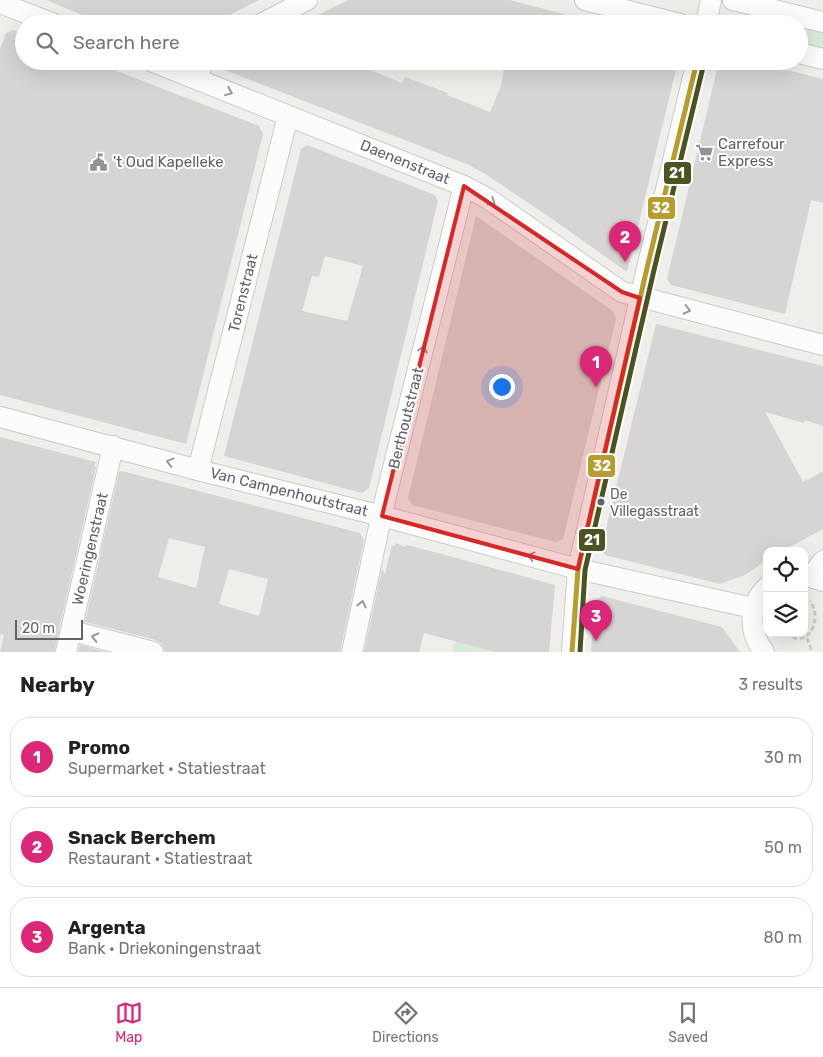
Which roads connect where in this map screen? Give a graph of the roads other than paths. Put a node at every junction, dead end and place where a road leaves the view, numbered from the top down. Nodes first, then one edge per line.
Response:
1 (307, 0) edge
2 (585, 0) edge
3 (711, 0) edge
4 (733, 0) edge
5 (0, 1) edge
6 (33, 15) edge
7 (279, 15) edge
8 (644, 15) edge
9 (708, 15) edge
10 (794, 15) edge
11 (808, 18) edge
12 (823, 22) edge
13 (808, 55) edge
14 (823, 59) edge
15 (200, 70) edge
16 (695, 70) edge
17 (288, 116) junction
18 (464, 186) junction
19 (640, 298) junction
20 (823, 345) edge
21 (0, 417) edge
22 (113, 446) junction
23 (198, 470) junction
24 (382, 516) junction
25 (578, 568) junction
26 (763, 592) edge
27 (753, 608) junction
28 (72, 631) junction
29 (66, 652) edge
30 (153, 652) edge
31 (352, 652) edge
32 (572, 652) edge
33 (764, 652) edge

1 - 7 street
2 - 8 street
3 - 9 street
4 - 10 street
5 - 6 street
11 - 12 street
13 - 14 street
15 -> 17 street, Daenenstraat
16 - 19 street
17 - 18 street, Daenenstraat
17 - 23 street, Torenstraat
18 -> 19 street, Daenenstraat
24 -> 18 street, Berthoutstraat
19 -> 20 street, Daenenstraat
19 - 25 street
21 - 22 street, Van Campenhoutstraat
23 -> 22 street, Van Campenhoutstraat
22 - 28 street, Woeringenstraat
23 - 24 street, Van Campenhoutstraat
25 -> 24 street, Van Campenhoutstraat
31 -> 24 street, Berthoutstraat
25 - 27 street
25 - 32 street
26 - 27 street
27 - 33 street
28 - 29 street, Woeringenstraat
30 -> 28 street

